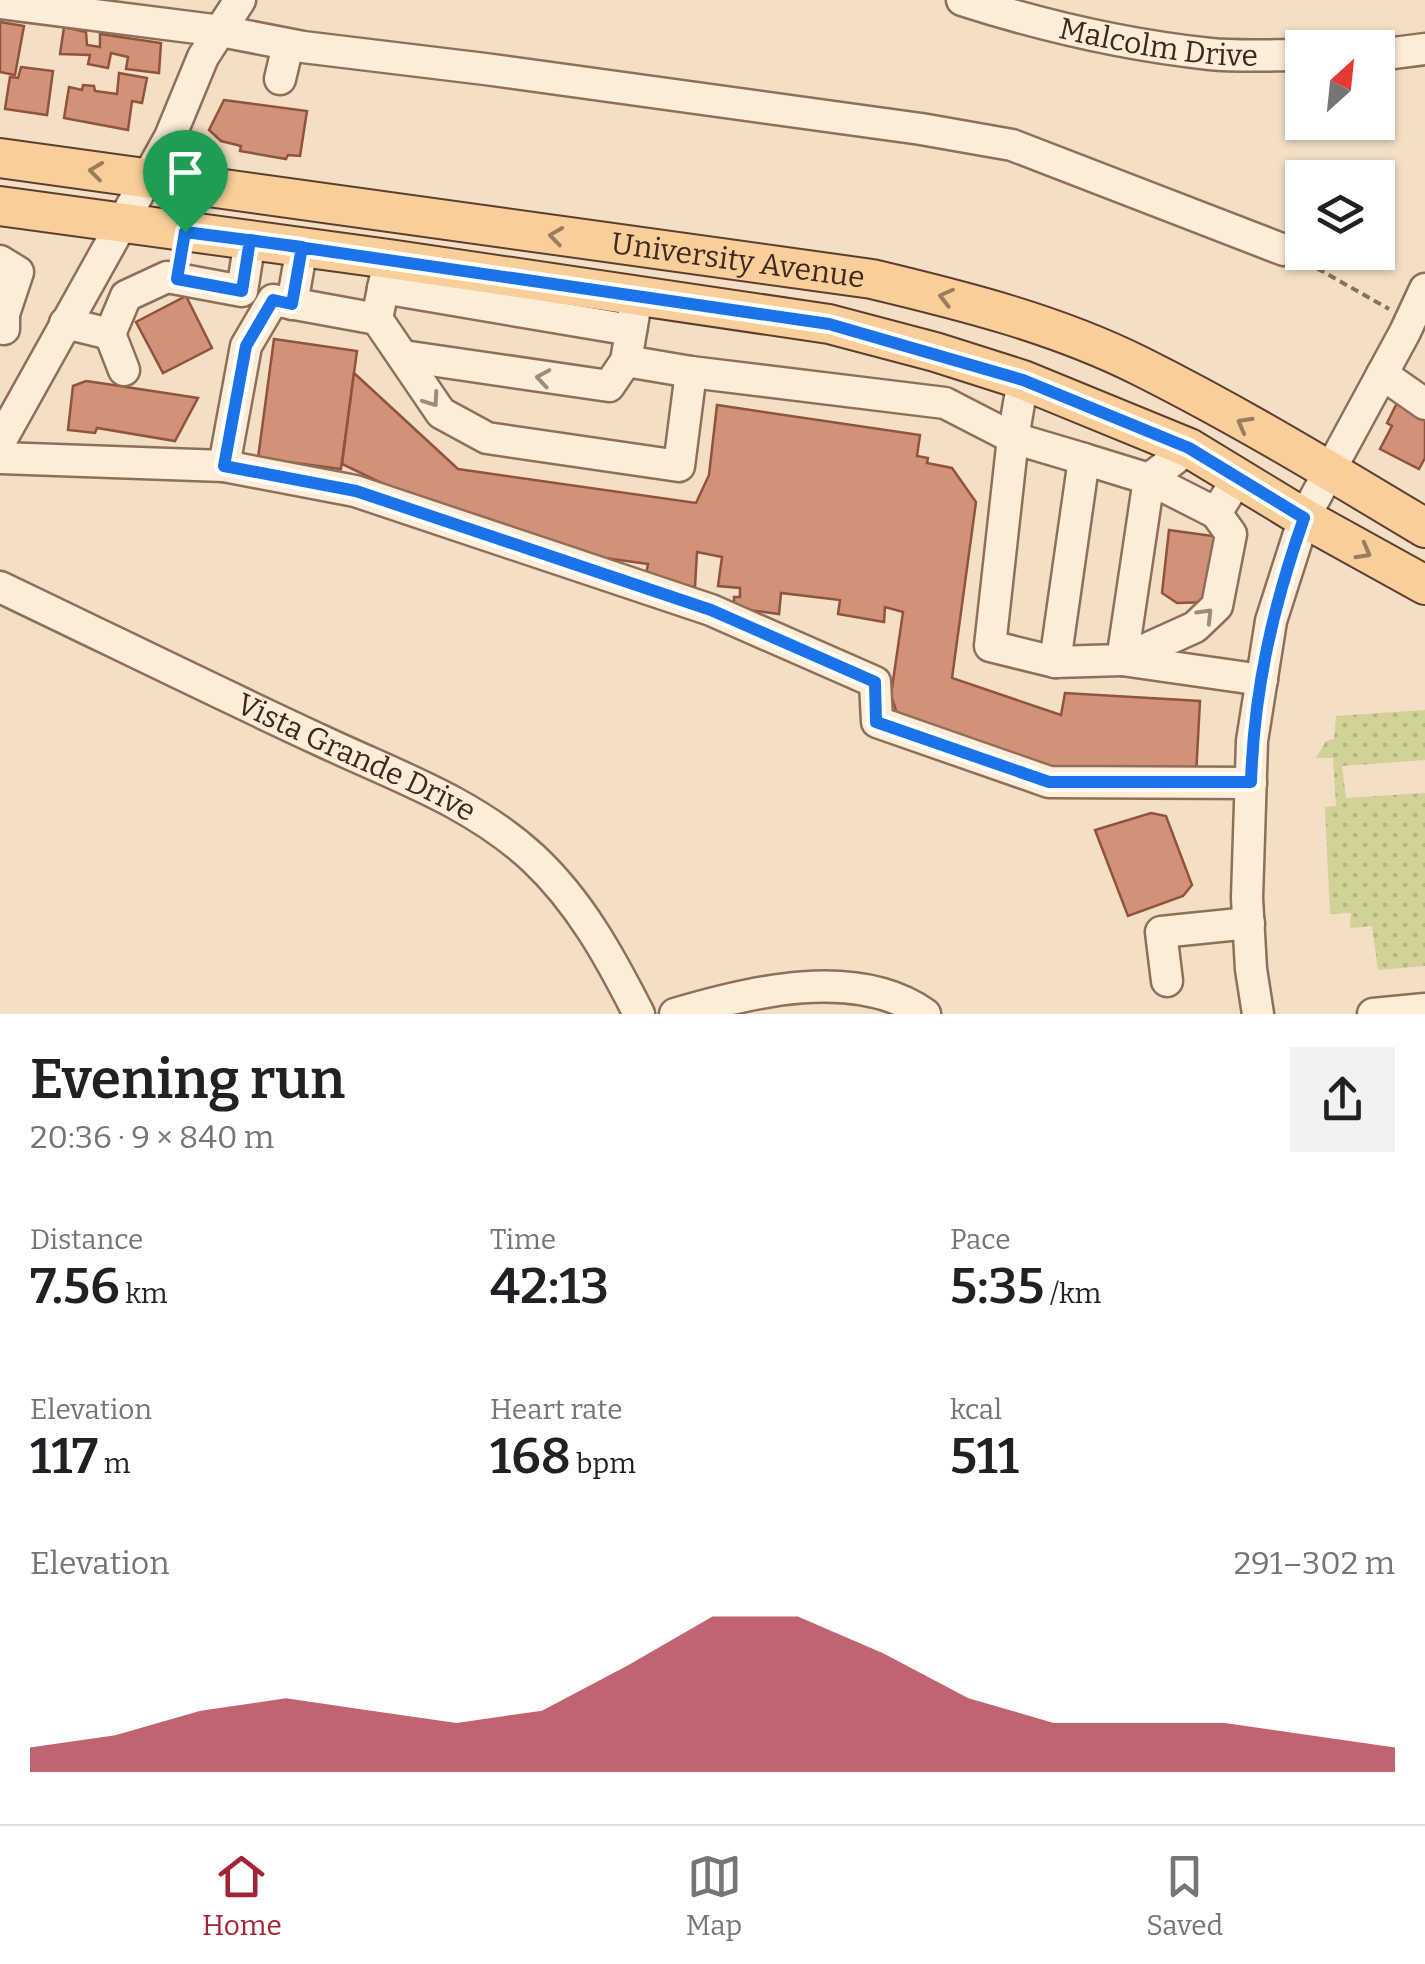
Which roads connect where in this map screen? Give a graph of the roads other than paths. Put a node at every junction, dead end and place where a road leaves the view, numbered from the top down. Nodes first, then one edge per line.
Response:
1 (240, 0) edge
2 (962, 0) edge
3 (0, 3) edge
4 (221, 31) junction
5 (288, 45) junction
6 (1425, 49) edge
7 (1395, 53) edge
8 (1285, 55) edge
9 (280, 80) dead end
10 (0, 158) edge
11 (146, 177) junction
12 (0, 206) edge
13 (120, 223) junction
14 (185, 232) junction
15 (250, 240) junction
16 (302, 247) junction
17 (1284, 250) road end
18 (0, 261) edge
19 (386, 274) junction
20 (177, 279) junction
21 (1425, 289) edge
22 (292, 304) junction
23 (634, 313) junction
24 (378, 319) junction
25 (66, 323) junction
26 (1418, 326) edge
27 (2, 330) edge
28 (110, 334) junction
29 (47, 356) junction
30 (402, 356) junction
31 (626, 360) junction
32 (124, 370) dead end
33 (691, 372) junction
34 (1382, 374) junction
35 (1023, 380) junction
36 (1425, 404) edge
37 (1013, 438) junction
38 (0, 442) edge
39 (1189, 448) junction
40 (0, 458) edge
41 (1084, 460) junction
42 (224, 466) junction
43 (1329, 471) junction
44 (1238, 478) junction
45 (1149, 479) junction
46 (1216, 513) junction
47 (1304, 518) junction
48 (1421, 518) edge
49 (1425, 585) edge
50 (0, 586) edge
51 (1122, 660) junction
52 (1055, 662) junction
53 (1262, 680) junction
54 (1251, 782) junction
55 (1249, 923) junction
56 (1166, 981) dead end
57 (1425, 1009) edge
58 (638, 1014) edge
59 (675, 1014) edge
60 (925, 1014) edge
61 (1256, 1014) edge
62 (1373, 1014) edge

1 - 4 street
2 - 8 street, Malcolm Drive
3 - 4 street
4 - 5 street
4 - 11 street
5 - 9 street
5 - 17 street
6 - 7 street
11 -> 10 main road, University Avenue
11 - 13 street
43 -> 11 main road, University Avenue
12 - 13 main road, University Avenue
13 - 14 main road, University Avenue
13 - 25 street
14 - 15 main road, University Avenue
14 - 20 street
15 - 16 main road, University Avenue
15 - 20 street
16 - 19 main road, University Avenue
16 - 22 street
18 - 27 street
19 - 23 main road, University Avenue
19 - 24 street
20 - 28 street
21 - 26 street
22 - 24 street
22 - 42 street
23 - 31 street
23 - 35 main road, University Avenue
24 - 30 street
25 - 28 street
25 - 29 street
26 - 34 street
27 - 29 street
28 - 32 street
29 - 38 street
31 -> 30 street
30 -> 33 street
31 - 33 street
33 - 37 street
34 - 36 street
34 - 43 street
35 - 37 street
35 - 39 main road, University Avenue
37 - 41 street
37 - 52 street
39 - 44 main road, University Avenue
39 - 45 street
40 - 42 street
41 - 45 street
41 - 52 street
42 - 54 street
43 - 47 street
43 - 48 main road, University Avenue
44 - 46 street
44 - 47 main road, University Avenue
45 - 46 street
45 - 51 street
51 -> 46 street
47 -> 49 main road, University Avenue
47 - 53 street
50 - 58 street, Vista Grande Drive
51 - 52 street
51 - 53 street
53 - 54 street
54 - 55 street
55 - 56 street
55 - 61 street
57 - 62 street
59 - 60 street

